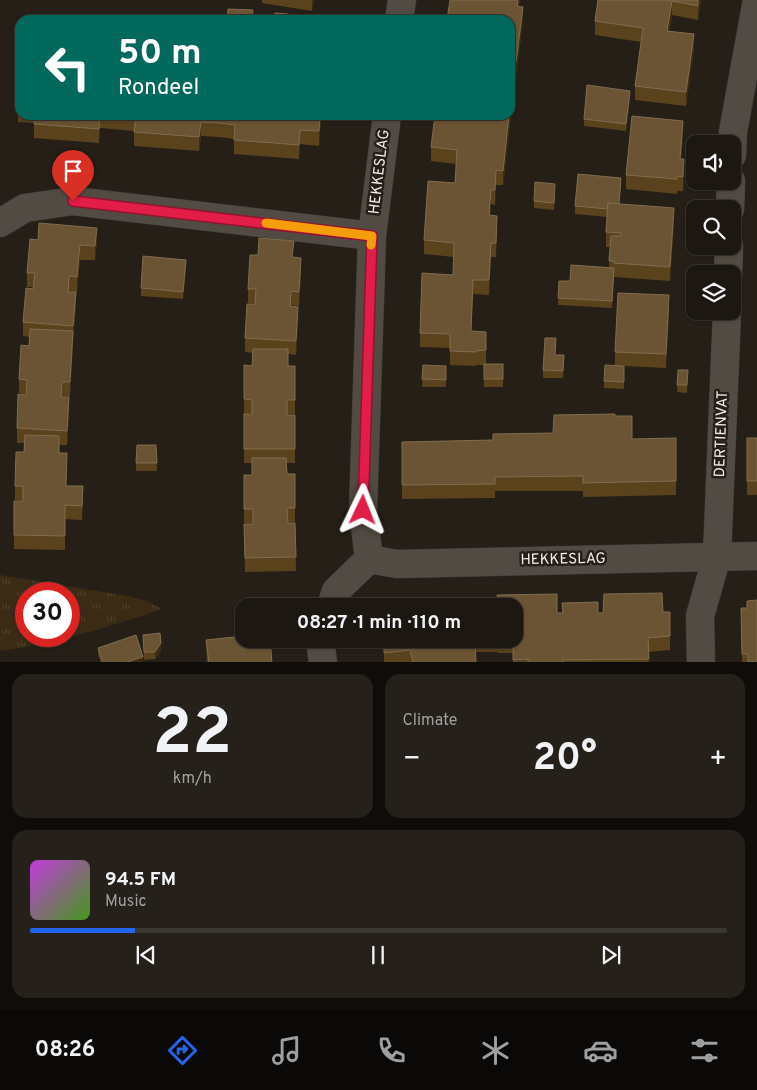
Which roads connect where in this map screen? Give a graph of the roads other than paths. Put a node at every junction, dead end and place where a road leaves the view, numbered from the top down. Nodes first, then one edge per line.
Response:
1 (402, 0) edge
2 (757, 0) edge
3 (400, 15) edge
4 (386, 120) edge
5 (733, 135) edge
6 (0, 223) edge
7 (372, 236) junction
8 (726, 320) edge
9 (717, 556) junction
10 (757, 556) edge
11 (369, 558) junction
12 (334, 598) edge
13 (321, 648) edge
14 (323, 662) edge
15 (701, 662) edge

1 - 3 street
2 - 5 street
4 - 7 street, HEKKESLAG
6 - 7 street
7 - 11 street, HEKKESLAG
8 - 9 street, DERTIENVAT
9 - 10 street, HEKKESLAG
9 - 11 street, HEKKESLAG
9 - 15 street, DERTIENVAT
11 - 12 street
13 - 14 street

